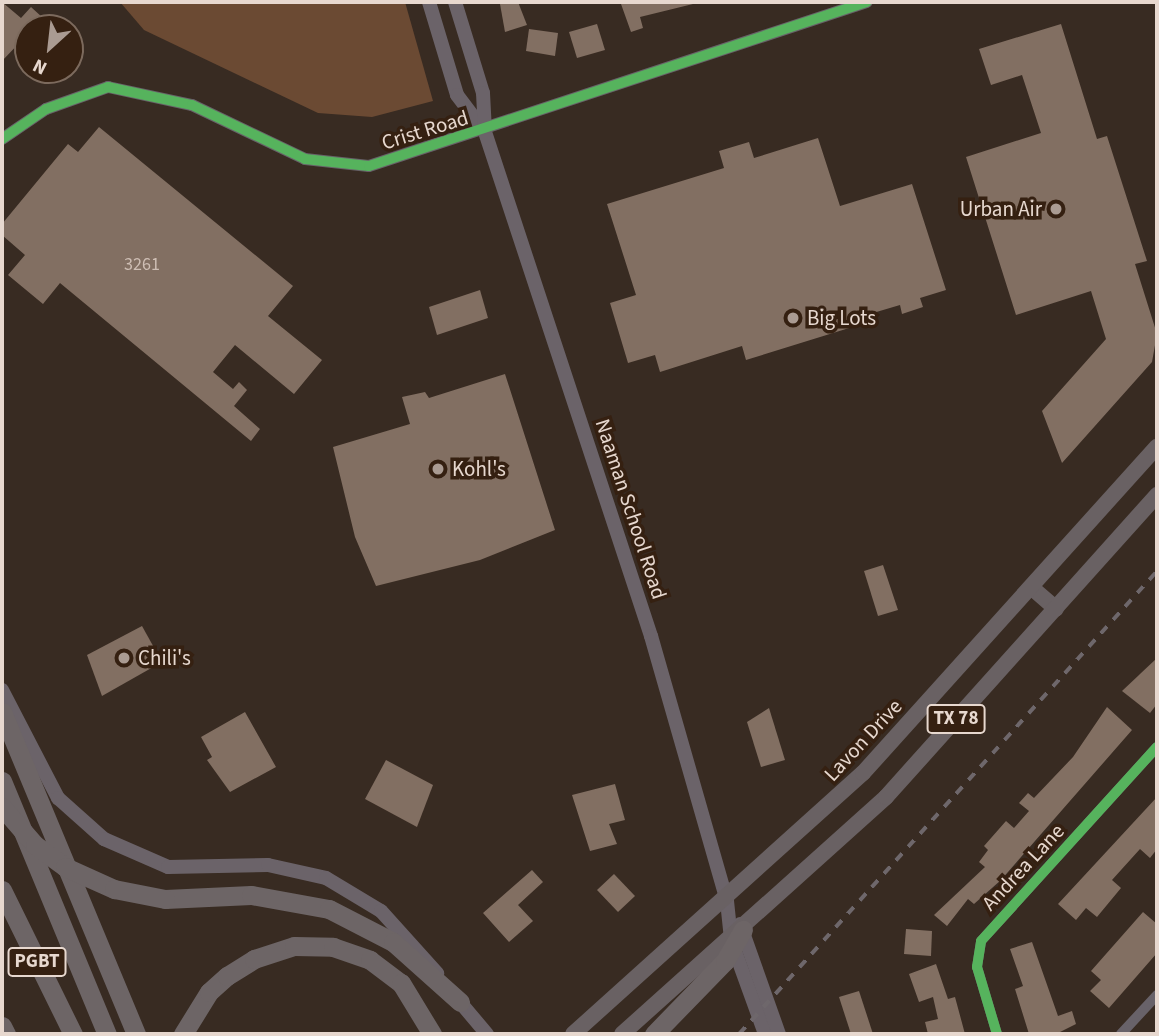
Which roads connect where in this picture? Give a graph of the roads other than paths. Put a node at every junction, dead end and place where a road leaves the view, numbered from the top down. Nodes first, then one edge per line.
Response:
1 (429, 2) edge
2 (455, 2) edge
3 (867, 2) edge
4 (485, 132) junction
5 (2, 139) edge
6 (1157, 447) edge
7 (1157, 495) edge
8 (1031, 587) junction
9 (1056, 609) junction
10 (2, 690) edge
11 (2, 712) edge
12 (1155, 753) edge
13 (2, 781) edge
14 (2, 807) edge
15 (2, 890) edge
16 (727, 901) junction
17 (736, 939) junction
18 (1157, 995) edge
19 (460, 1002) junction
20 (2, 1026) edge
21 (6, 1034) edge
22 (73, 1034) edge
23 (107, 1034) edge
24 (136, 1034) edge
25 (183, 1034) edge
26 (432, 1034) edge
27 (487, 1034) edge
28 (573, 1034) edge
29 (622, 1034) edge
30 (654, 1034) edge
31 (765, 1034) edge
32 (779, 1034) edge
33 (997, 1034) edge
34 (1121, 1034) edge

1 - 4 main road, Naaman School Road
2 - 4 main road, Naaman School Road
3 - 4 street, Crist Road
4 - 5 street, Crist Road
4 - 16 main road, Naaman School Road
6 - 8 main road, Lavon Drive / TX 78
7 - 9 main road, TX 78
8 - 9 main road
8 - 16 main road, Lavon Drive / TX 78
9 - 17 main road, TX 78
10 - 19 main road
11 - 24 highway
12 - 33 street, Andrea Lane
13 - 23 highway
14 - 19 highway, bridge
15 - 22 highway, PGBT
16 - 17 main road, Naaman School Road
16 - 28 main road, Lavon Drive / TX 78
17 - 29 main road, TX 78
17 - 30 highway
17 - 31 main road, Naaman School Road
17 - 32 main road, Naaman School Road
18 - 34 street
19 - 27 main road
20 - 21 highway
25 - 26 highway

